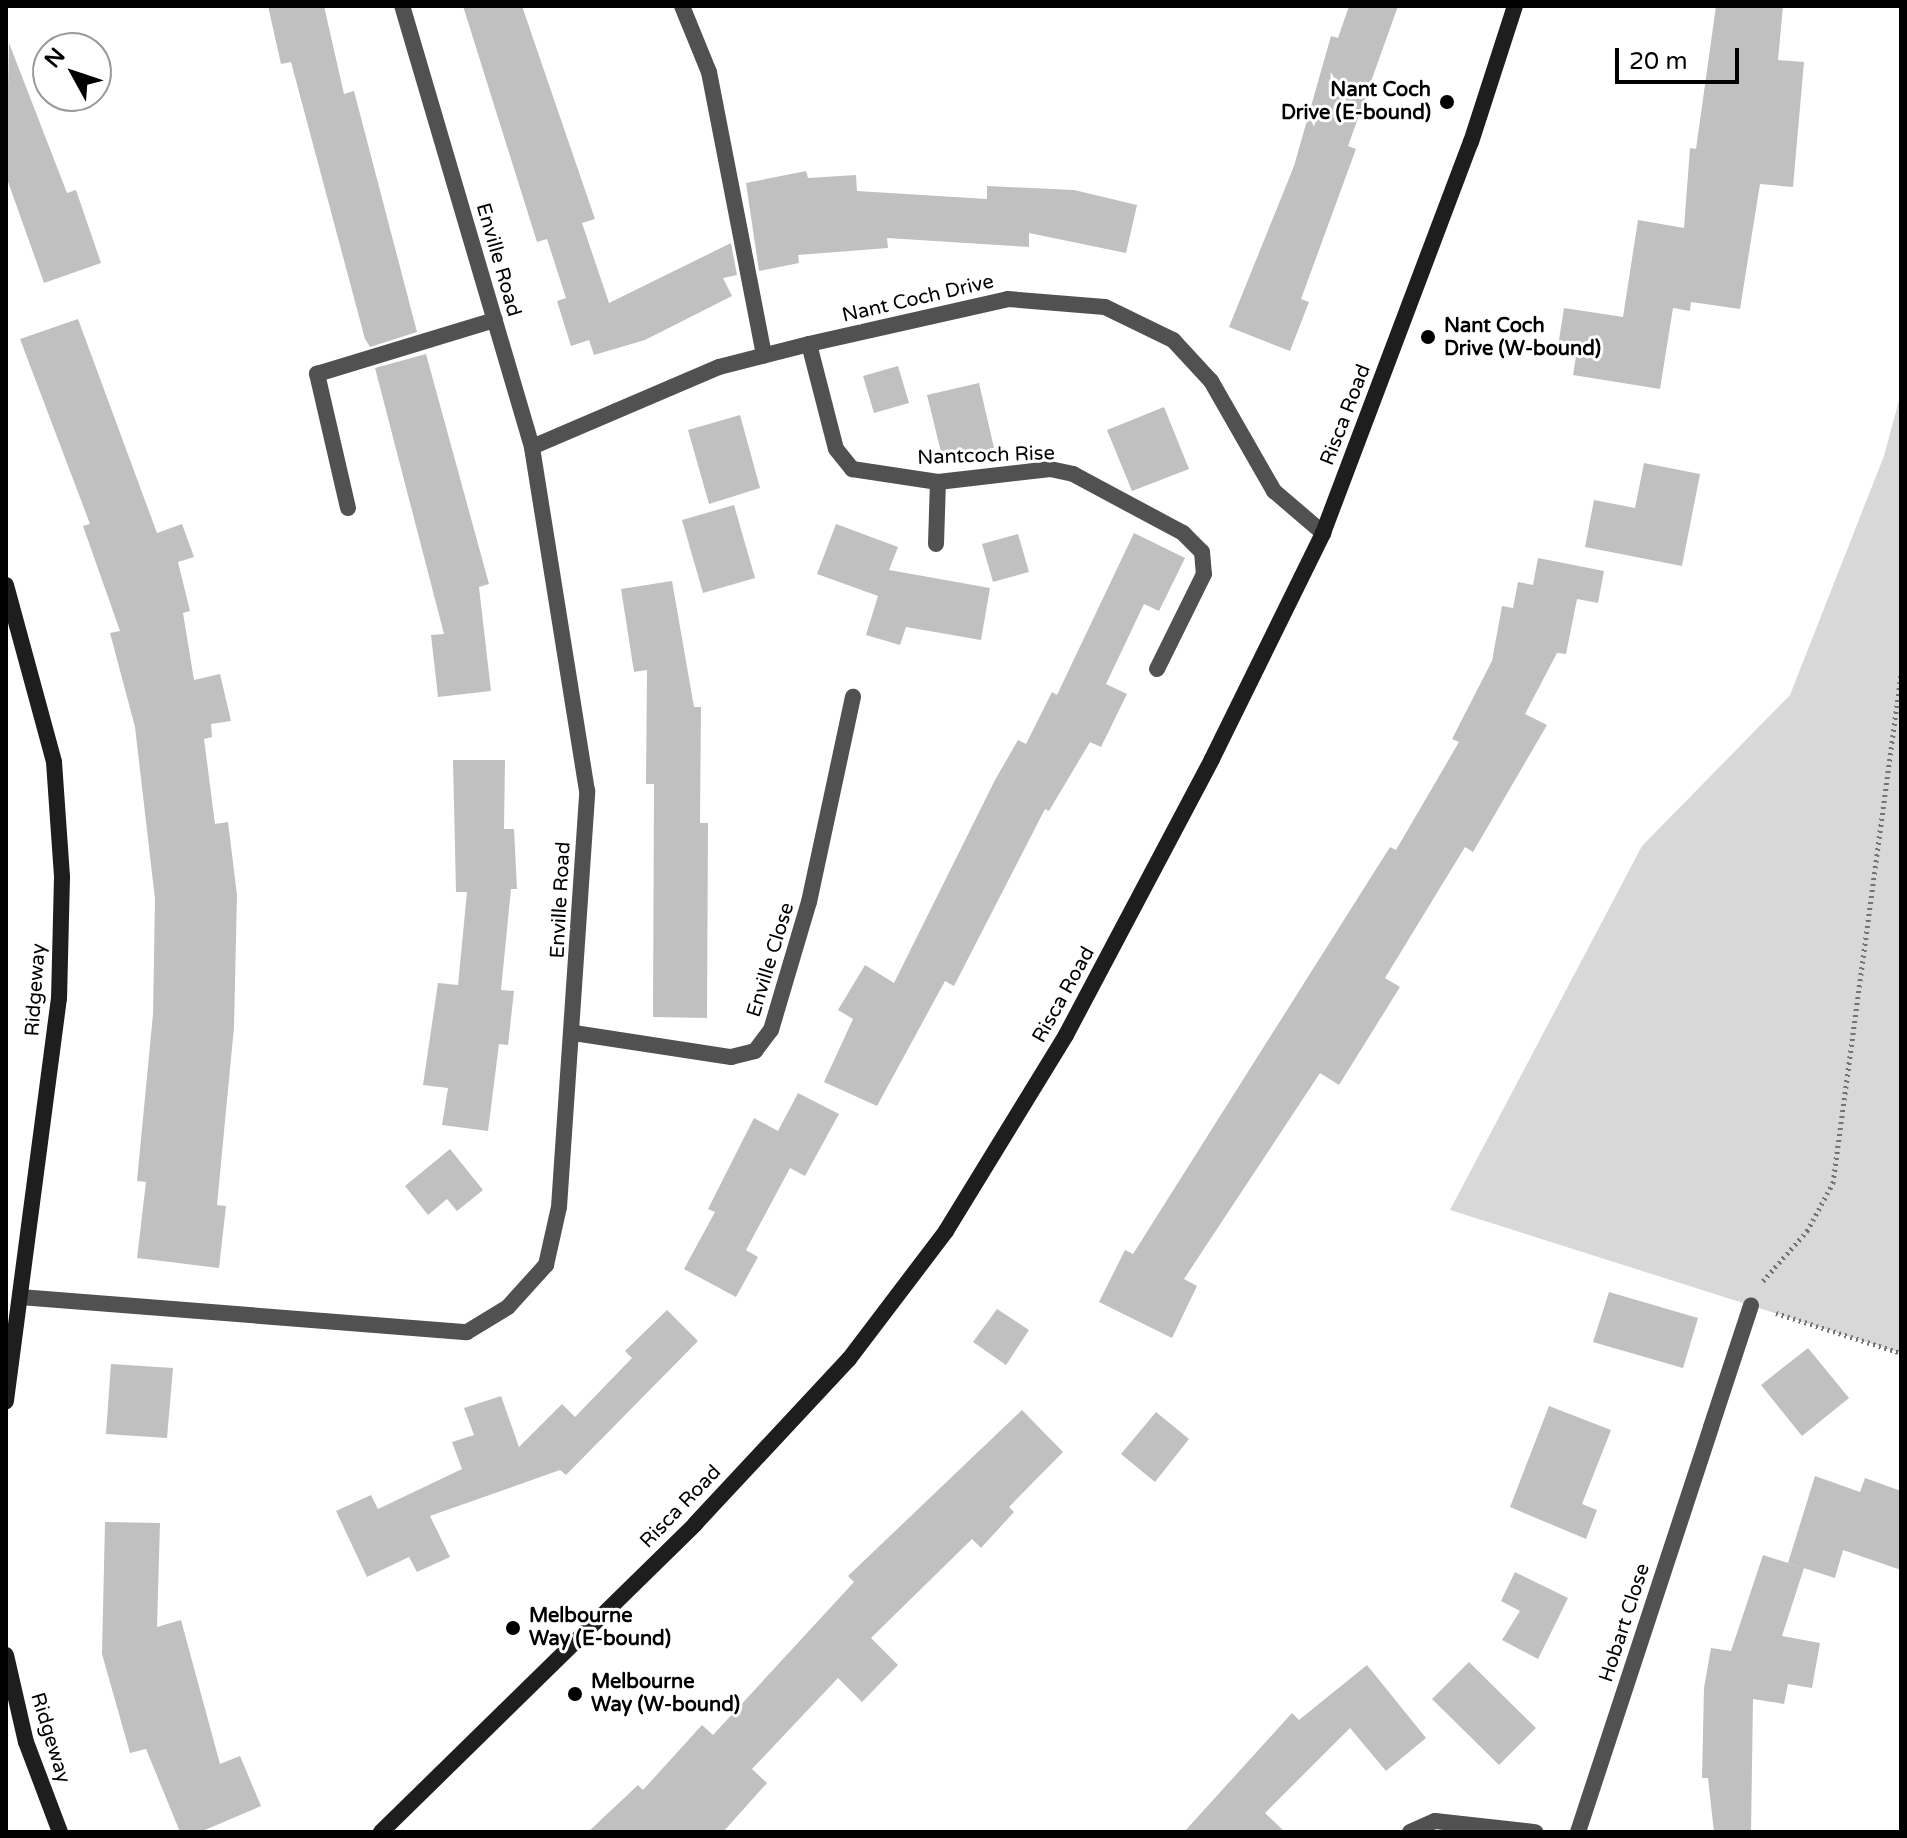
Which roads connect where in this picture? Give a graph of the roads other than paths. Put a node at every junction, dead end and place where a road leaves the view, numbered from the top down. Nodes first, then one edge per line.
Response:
1 (402, 6) edge
2 (682, 6) edge
3 (1515, 6) edge
4 (495, 320) junction
5 (809, 344) junction
6 (764, 356) junction
7 (532, 447) junction
8 (938, 482) junction
9 (348, 508) dead end
10 (1323, 533) junction
11 (936, 544) dead end
12 (6, 585) edge
13 (1157, 669) dead end
14 (853, 697) dead end
15 (574, 1033) junction
16 (20, 1297) junction
17 (1751, 1305) road end
18 (6, 1402) edge
19 (6, 1655) edge
20 (60, 1832) edge
21 (381, 1832) edge
22 (1410, 1832) edge
23 (1535, 1832) edge
24 (1578, 1832) edge

1 - 4 street, Enville Road
2 - 6 street
3 - 10 main road, Risca Road
4 - 7 street, Enville Road
4 - 9 street
5 - 6 street, Nant Coch Drive
5 - 8 street, Nantcoch Rise
5 - 10 street, Nant Coch Drive
6 - 7 street, Nant Coch Drive
7 - 15 street, Enville Road
8 - 11 street
8 - 13 street, Nantcoch Rise
10 - 21 main road, Risca Road
12 - 16 main road, Ridgeway
14 - 15 street, Enville Close
15 - 16 street, Enville Road
16 - 18 main road, Ridgeway
17 - 24 street, Hobart Close
19 - 20 main road, Ridgeway
22 - 23 street

